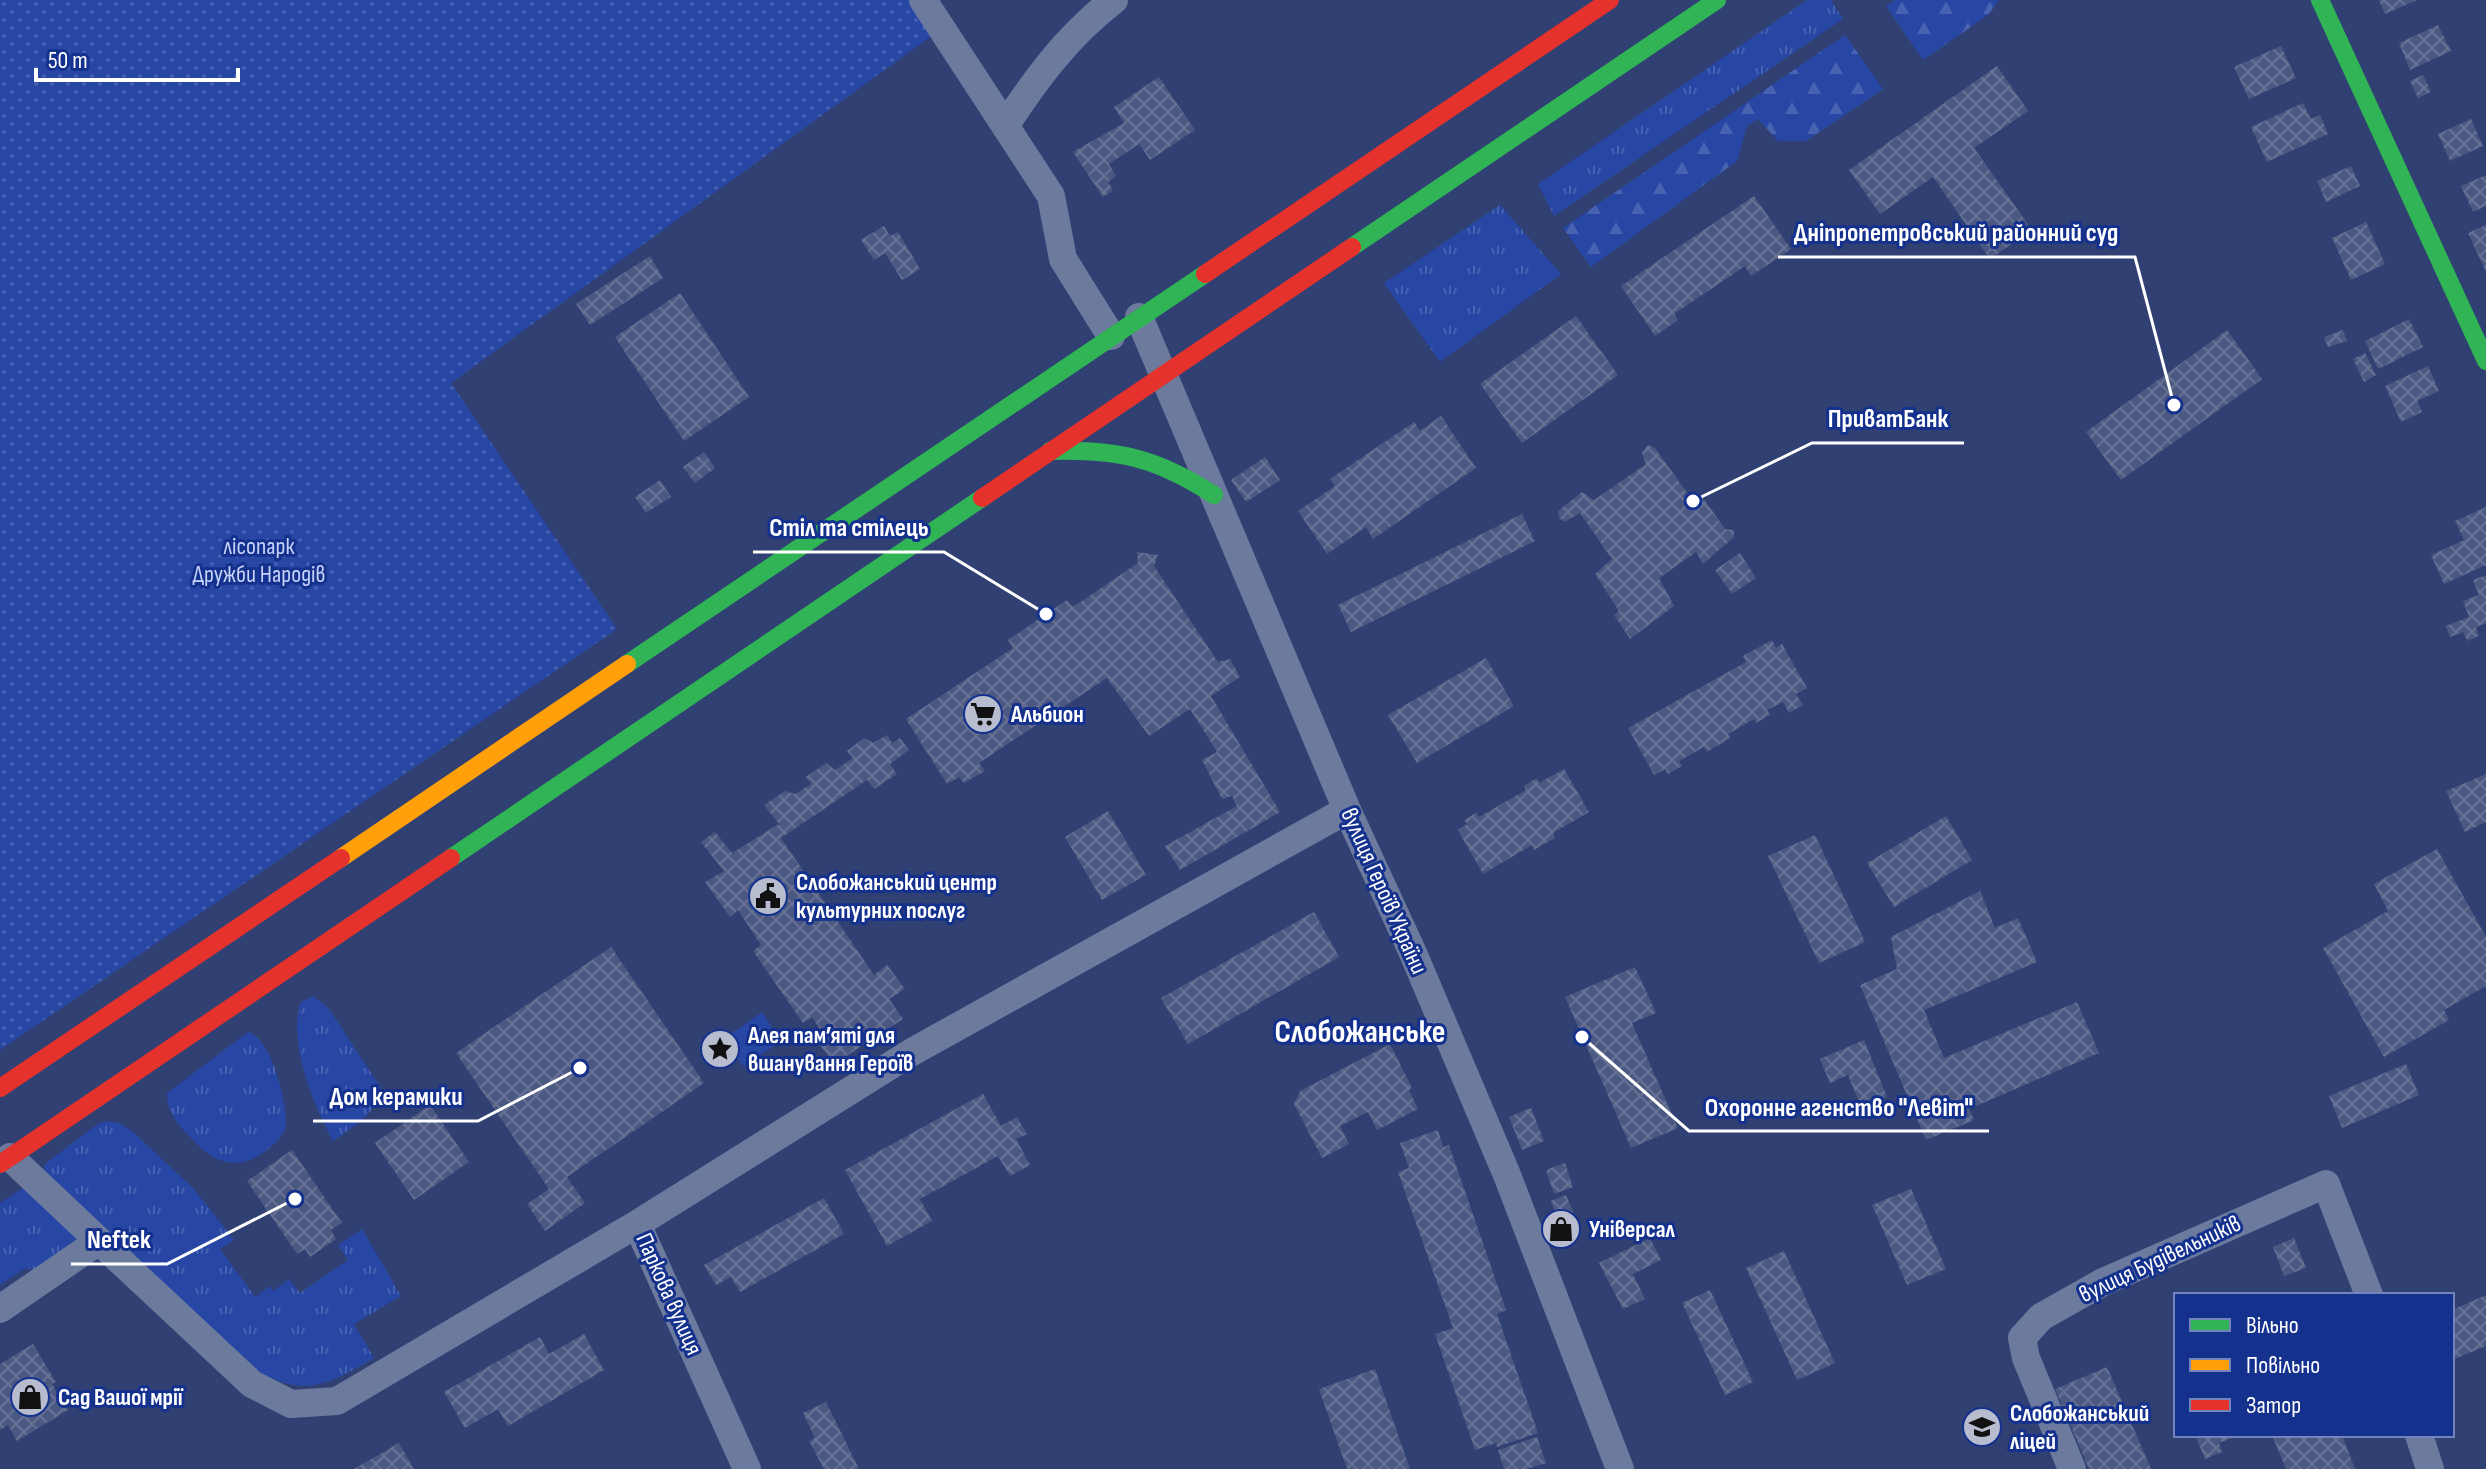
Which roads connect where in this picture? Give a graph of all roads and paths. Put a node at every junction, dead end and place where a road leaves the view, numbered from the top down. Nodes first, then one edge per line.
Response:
1 (923, 0) edge
2 (1114, 0) edge
3 (1610, 0) edge
4 (1717, 0) edge
5 (2320, 0) edge
6 (1005, 126) junction
7 (1139, 317) junction
8 (1111, 336) junction
9 (2486, 361) edge
10 (1163, 374) junction
11 (1050, 451) junction
12 (1214, 495) junction
13 (1347, 810) junction
14 (0, 1088) edge
15 (5, 1160) edge
16 (637, 1224) junction
17 (99, 1241) junction
18 (2368, 1293) edge
19 (0, 1309) edge
20 (2420, 1437) edge
21 (746, 1469) edge
22 (1620, 1469) edge
23 (2072, 1469) edge
24 (2430, 1469) edge

1 - 6 street
2 - 6 street
3 - 7 main road
4 - 10 main road
5 - 9 main road
6 - 8 street
7 - 8 main road
7 - 10 street, вулиця Героїв України
8 - 14 main road
10 - 11 main road
10 - 12 street, вулиця Героїв України
11 - 12 main road
11 - 15 main road
12 - 13 street, вулиця Героїв України
13 - 16 street
13 - 22 street, вулиця Героїв України
15 - 17 street
16 - 17 street
16 - 21 street, Паркова вулиця
17 - 19 street
18 - 23 street, вулиця Будівельників
20 - 24 street

